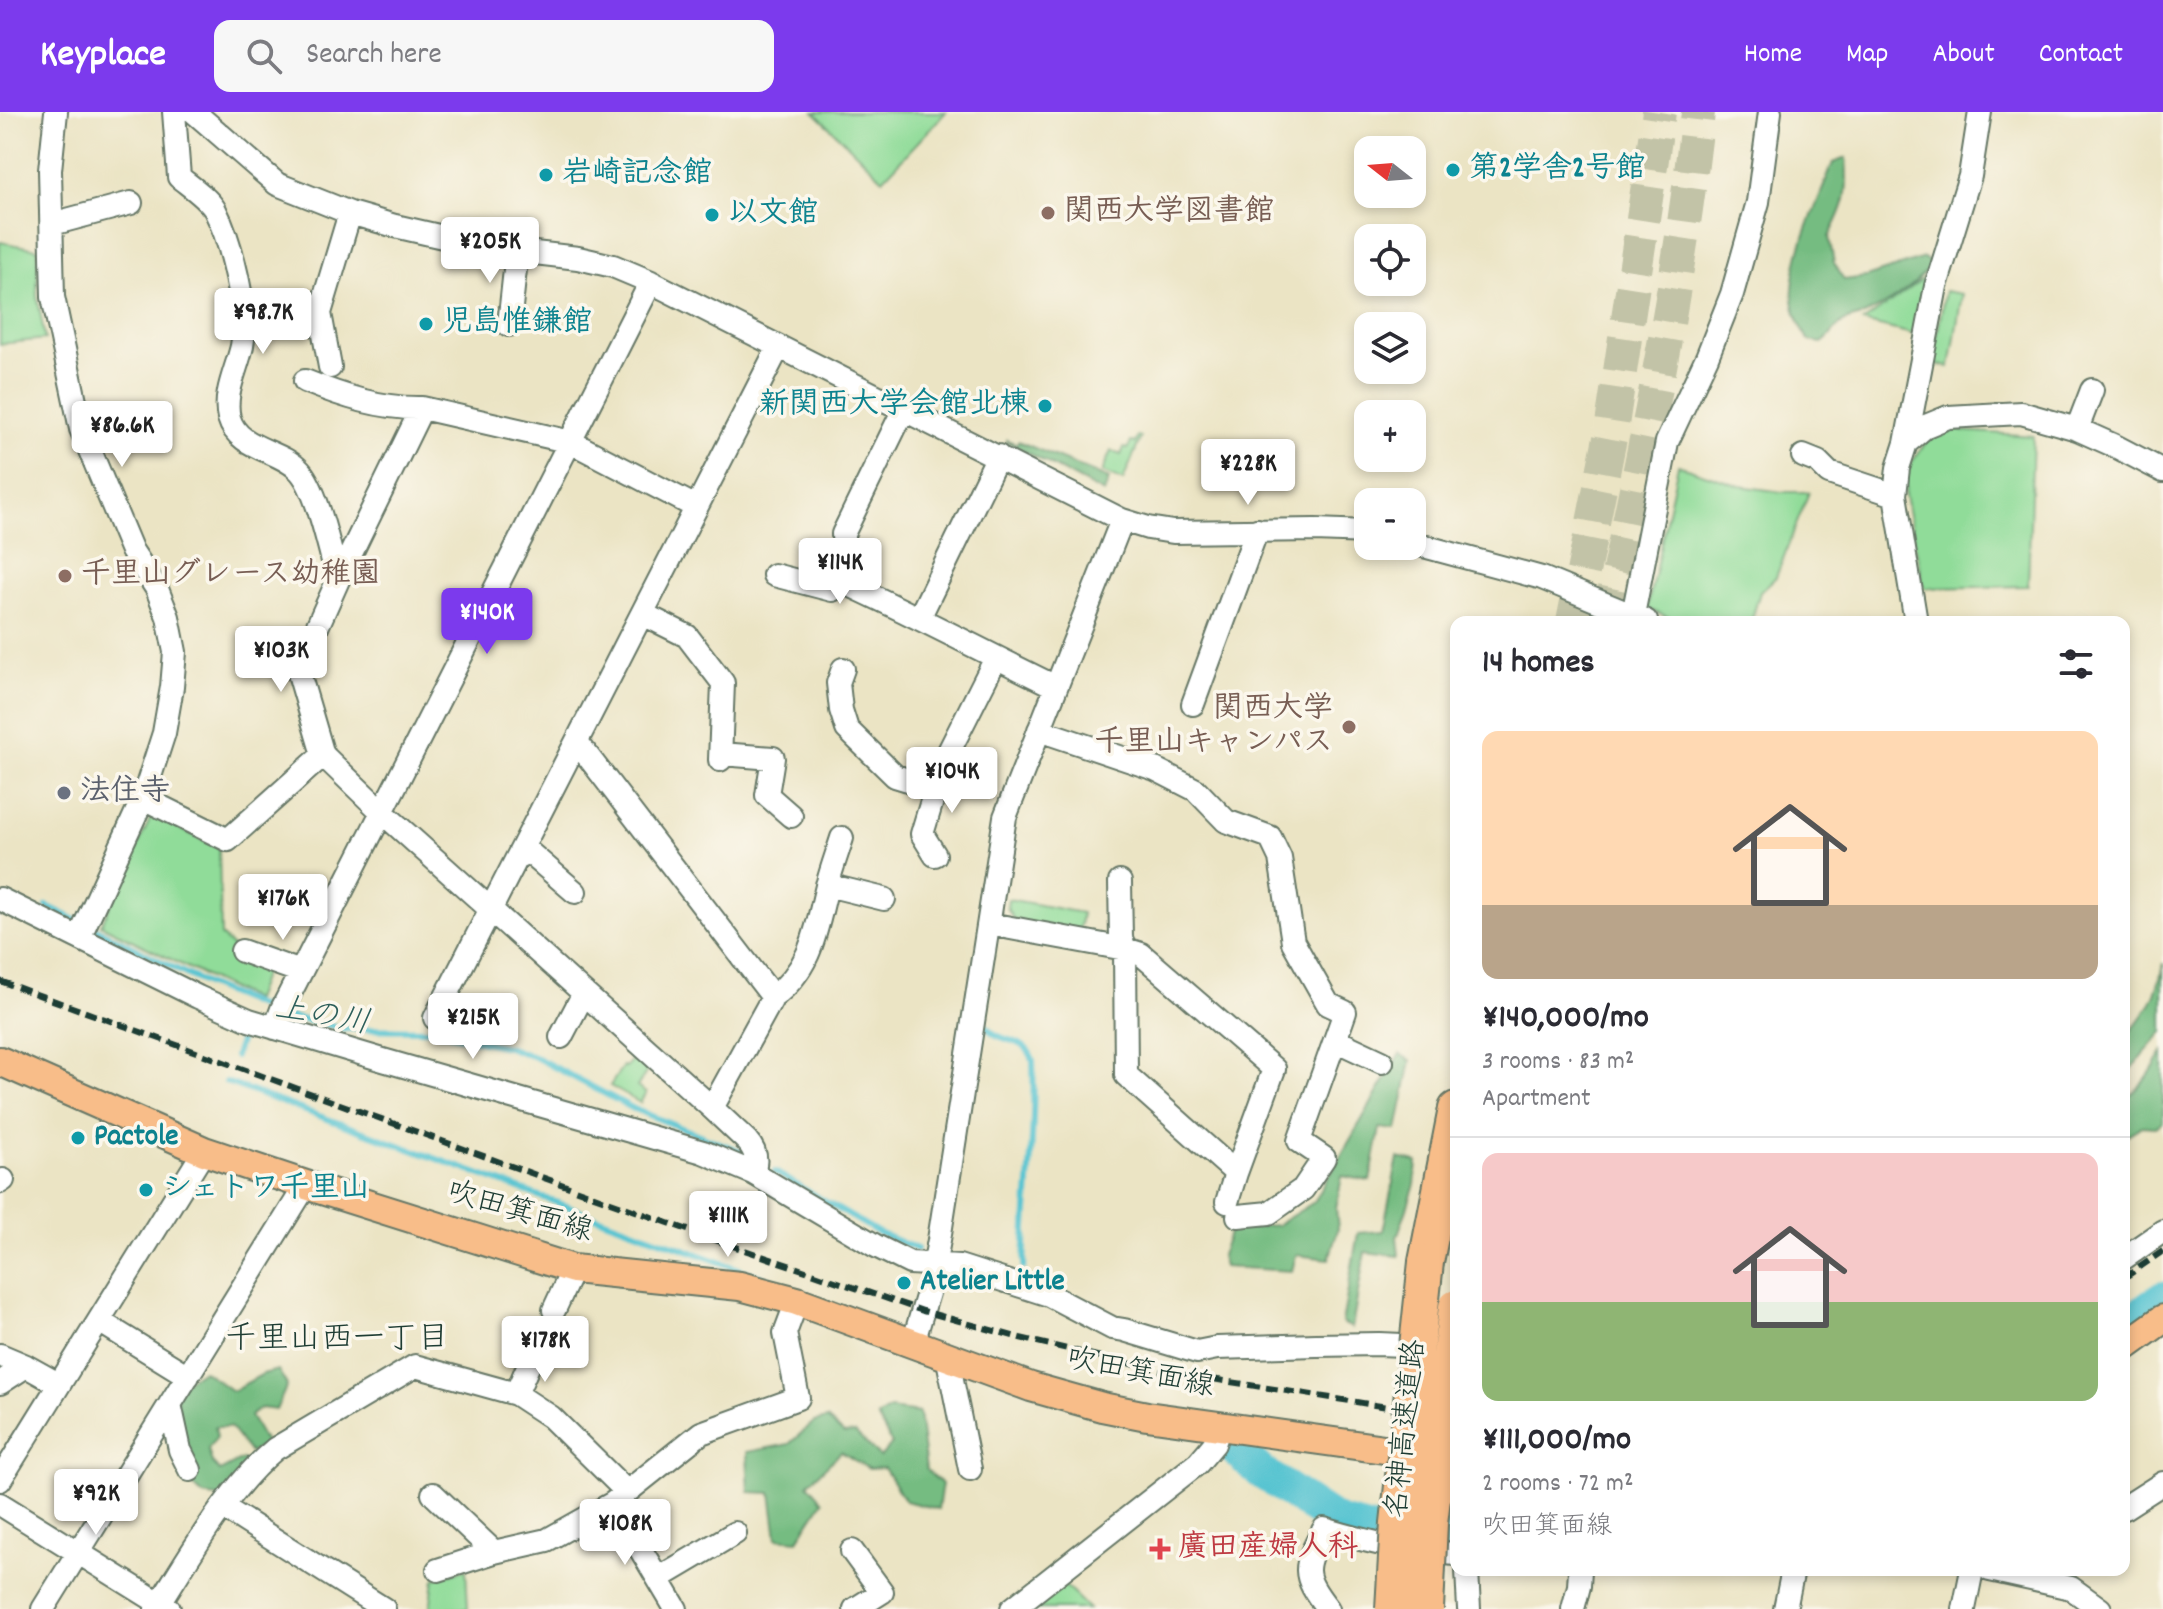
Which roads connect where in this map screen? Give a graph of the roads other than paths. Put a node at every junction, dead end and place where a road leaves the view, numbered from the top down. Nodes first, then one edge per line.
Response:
1 (56, 112) edge
2 (174, 112) edge
3 (194, 112) edge
4 (1770, 112) edge
5 (1980, 112) edge
6 (131, 203) dead end
7 (350, 213) junction
8 (52, 224) junction
9 (517, 251) junction
10 (651, 282) junction
11 (509, 325) dead end
12 (778, 348) junction
13 (330, 367) dead end
14 (305, 381) dead end
15 (2092, 390) dead end
16 (422, 408) junction
17 (904, 409) junction
18 (2077, 429) junction
19 (571, 442) junction
20 (1906, 443) junction
21 (998, 456) junction
22 (1803, 456) dead end
23 (2163, 471) edge
24 (1895, 495) junction
25 (696, 507) junction
26 (1122, 520) junction
27 (1257, 530) junction
28 (1354, 532) edge
29 (1426, 547) edge
30 (774, 575) dead end
31 (338, 580) junction
32 (845, 583) junction
33 (643, 614) junction
34 (1633, 616) edge
35 (1640, 616) edge
36 (1915, 616) edge
37 (919, 618) junction
38 (996, 658) junction
39 (843, 669) dead end
40 (1056, 687) junction
41 (1193, 704) dead end
42 (1039, 730) junction
43 (577, 742) junction
44 (323, 755) junction
45 (931, 787) junction
46 (143, 798) junction
47 (382, 812) junction
48 (791, 816) dead end
49 (842, 838) dead end
50 (523, 847) junction
51 (935, 855) dead end
52 (1120, 882) dead end
53 (827, 885) junction
54 (575, 892) dead end
55 (0, 899) edge
56 (884, 899) dead end
57 (491, 909) junction
58 (989, 924) junction
59 (83, 928) junction
60 (1125, 949) junction
61 (242, 951) dead end
62 (301, 972) junction
63 (584, 993) junction
64 (773, 997) junction
65 (435, 1018) dead end
66 (278, 1019) junction
67 (561, 1037) dead end
68 (1335, 1040) junction
69 (0, 1061) edge
70 (1382, 1062) dead end
71 (712, 1108) junction
72 (1450, 1140) edge
73 (204, 1151) junction
74 (753, 1173) junction
75 (1236, 1173) junction
76 (306, 1185) junction
77 (2163, 1231) edge
78 (2130, 1254) edge
79 (935, 1265) junction
80 (573, 1269) junction
81 (797, 1301) junction
82 (554, 1310) dead end
83 (2163, 1319) edge
84 (99, 1321) junction
85 (913, 1343) junction
86 (2130, 1343) edge
87 (1450, 1348) edge
88 (0, 1355) edge
89 (533, 1355) dead end
90 (947, 1355) junction
91 (1450, 1357) edge
92 (26, 1366) junction
93 (188, 1376) junction
94 (61, 1382) junction
95 (0, 1383) edge
96 (516, 1394) junction
97 (170, 1404) junction
98 (1220, 1426) junction
99 (1450, 1458) edge
100 (970, 1469) dead end
101 (190, 1470) dead end
102 (0, 1480) edge
103 (2163, 1483) edge
104 (433, 1494) dead end
105 (620, 1498) junction
106 (0, 1504) edge
107 (2130, 1504) edge
108 (223, 1507) junction
109 (735, 1533) dead end
110 (852, 1551) dead end
111 (494, 1552) junction
112 (78, 1553) junction
113 (1450, 1554) edge
114 (438, 1570) dead end
115 (1467, 1576) edge
116 (1580, 1576) edge
117 (1792, 1576) edge
118 (1971, 1576) edge
119 (2032, 1576) edge
120 (659, 1578) junction
121 (162, 1607) edge
122 (43, 1609) edge
123 (384, 1609) edge
124 (676, 1609) edge
125 (855, 1609) edge
126 (1012, 1609) edge
127 (1327, 1609) edge
128 (1393, 1609) edge
129 (1426, 1609) edge
130 (1469, 1609) edge
131 (1573, 1609) edge
132 (1785, 1609) edge
133 (1964, 1609) edge
134 (2100, 1609) edge

1 - 8 street
2 - 31 street
3 - 7 street
4 - 35 street
5 - 20 street
6 - 8 street
7 - 9 street
7 - 13 street
8 - 46 street
9 - 10 street
9 - 11 street
10 - 12 street
10 - 19 street
12 - 17 street
12 - 25 street
14 - 16 street
15 - 18 street
16 - 19 street
16 - 31 street
17 - 21 street
17 - 32 street
18 - 20 street
18 - 23 street
19 - 25 street
19 - 47 street
20 - 24 street
21 - 26 street
21 - 37 street
22 - 24 street
24 - 36 street
25 - 33 street
26 - 27 street
26 - 40 street
27 - 28 street
27 - 41 street
29 - 34 street
30 - 32 street
31 - 44 street
32 - 37 street
33 - 43 street
33 - 48 street
37 - 38 street
38 - 40 street
38 - 45 street
39 - 45 street
40 - 42 street
42 - 58 street
42 - 68 street
43 - 50 street
43 - 64 street
44 - 46 street
44 - 47 street
45 - 51 street
46 - 59 street
47 - 57 street
47 - 62 street
49 - 53 street
50 - 54 street
50 - 57 street
52 - 60 street
53 - 56 street
53 - 64 street
55 - 59 street
57 - 63 street
57 - 65 street
58 - 60 street
58 - 79 street
59 - 66 street
60 - 75 street
60 - 75 street
61 - 62 street
62 - 66 street
63 - 67 street
63 - 71 street
64 - 71 street
66 - 74 street
68 - 70 street
68 - 75 street
69 - 73 main road, 吹田箕面線
71 - 74 street
72 - 128 highway, 名神高速道路, bridge
73 - 76 main road, 吹田箕面線
73 - 84 street
74 - 79 street
76 - 80 main road, 吹田箕面線
76 - 93 street
77 - 78 street
79 - 85 street
79 - 87 street
80 - 81 main road, 吹田箕面線
80 - 82 street
81 - 85 main road, 吹田箕面線
81 - 105 street
83 - 86 main road
84 - 93 street
84 - 94 street
85 - 90 main road, 吹田箕面線
88 - 92 street
89 - 96 street
90 - 98 main road, 吹田箕面線
90 - 100 street
91 - 129 highway, 名神高速道路, bridge
92 - 94 street
92 - 95 street
93 - 97 street
94 - 102 street
96 - 105 street
96 - 108 street
97 - 101 street
97 - 112 street
98 - 99 main road, 吹田箕面線
98 - 126 street
103 - 107 street
104 - 111 street
105 - 111 street
105 - 120 street
106 - 112 street
108 - 121 street
108 - 123 street
109 - 120 street
110 - 125 street
111 - 114 street
112 - 121 street
112 - 122 street
113 - 127 street
115 - 130 street
116 - 131 street
117 - 132 street
118 - 133 street
119 - 134 street
120 - 124 street

